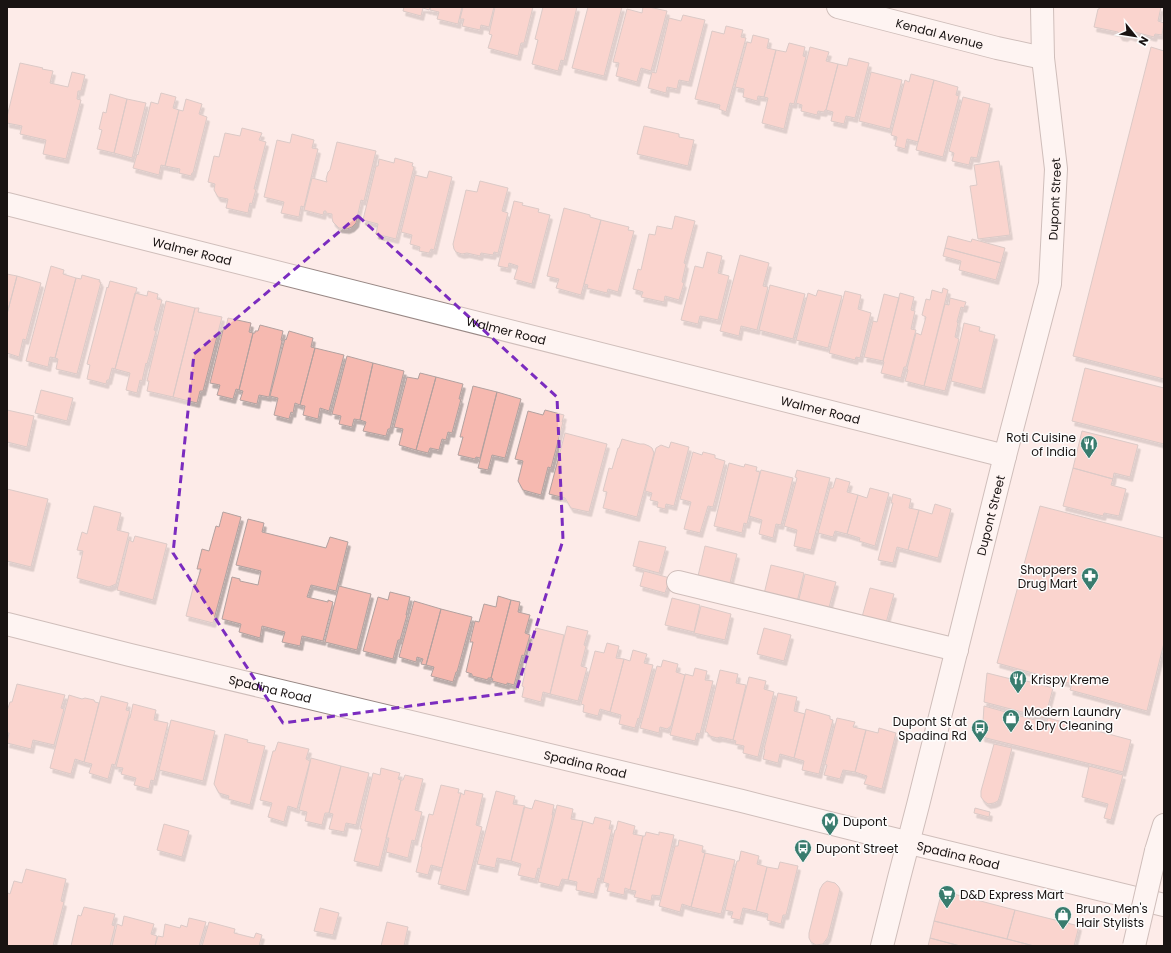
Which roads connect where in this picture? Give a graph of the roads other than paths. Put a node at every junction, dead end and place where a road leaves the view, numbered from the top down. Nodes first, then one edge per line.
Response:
1 (838, 7) edge
2 (1042, 7) edge
3 (1043, 58) junction
4 (7, 204) edge
5 (1005, 456) junction
6 (678, 582) dead end
7 (7, 624) edge
8 (957, 650) junction
9 (1164, 825) edge
10 (908, 842) junction
11 (1164, 905) edge
12 (882, 946) edge
13 (1134, 946) edge

1 - 3 main road, Kendal Avenue
2 - 3 main road, Dupont Street
3 - 5 main road, Dupont Street
4 - 5 main road, Walmer Road
5 - 8 main road, Dupont Street
6 - 8 main road
7 - 10 main road, Spadina Road
8 - 10 main road, Dupont Street
9 - 13 main road, bridge
10 - 11 main road, Spadina Road
10 - 12 main road, Dupont Street

